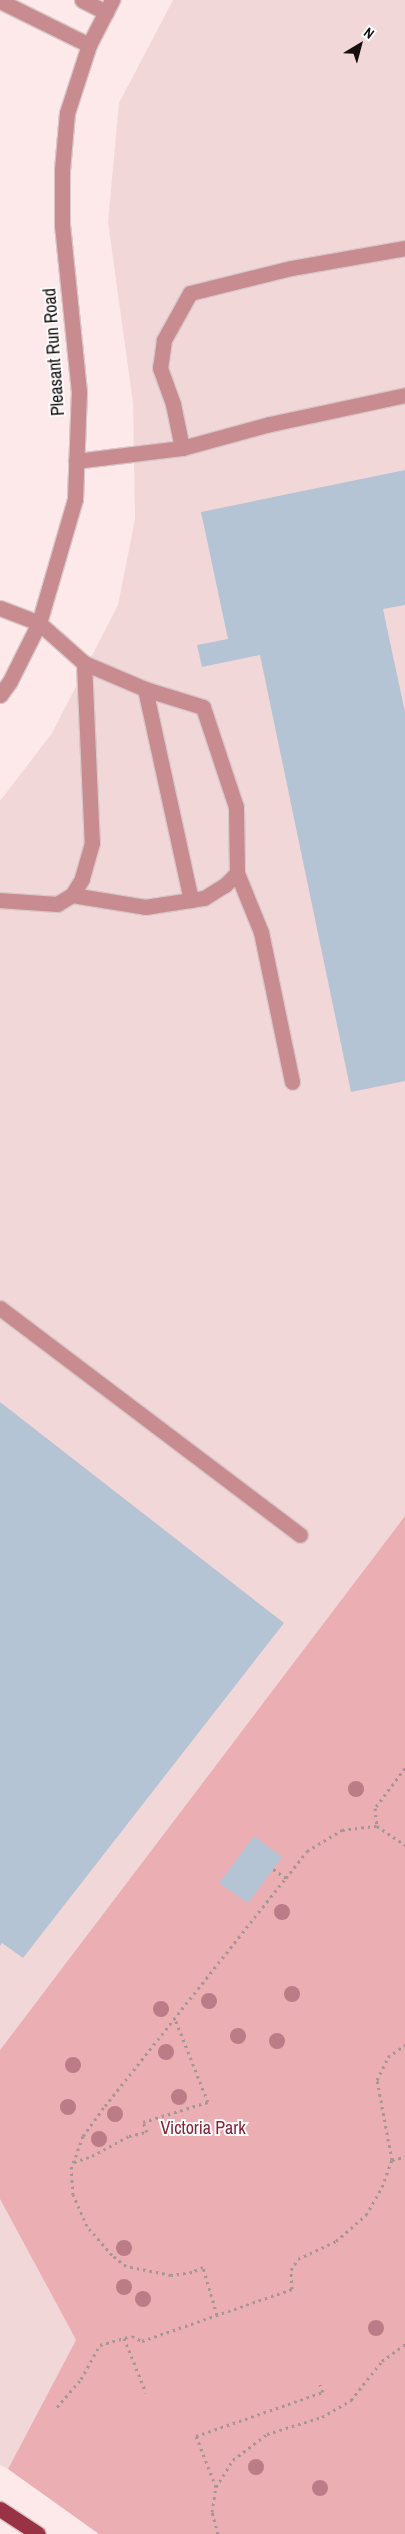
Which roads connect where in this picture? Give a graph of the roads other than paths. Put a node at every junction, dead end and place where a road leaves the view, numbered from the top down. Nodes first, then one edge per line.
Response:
1 (82, 0) edge
2 (0, 1) edge
3 (109, 6) edge
4 (89, 45) junction
5 (405, 248) edge
6 (405, 395) edge
7 (182, 448) junction
8 (76, 461) junction
9 (0, 608) edge
10 (39, 623) junction
11 (84, 662) junction
12 (146, 689) junction
13 (0, 695) edge
14 (237, 874) junction
15 (72, 894) junction
16 (0, 900) edge
17 (191, 900) junction
18 (292, 1082) dead end
19 (0, 1308) edge
20 (300, 1535) dead end
21 (0, 2509) edge
22 (35, 2533) edge

1 - 3 street
2 - 4 street
3 - 4 street, Pleasant Run Road
4 - 8 street, Pleasant Run Road
5 - 7 street
6 - 7 street
7 - 8 street
8 - 10 street, Pleasant Run Road
9 - 10 street
10 - 11 street
10 - 13 street, Pleasant Run Road
11 - 12 street
11 - 15 street
12 - 14 street
12 - 17 street
14 - 17 street
14 - 18 street
15 - 16 street
15 - 17 street
19 - 20 street
21 - 22 main road

